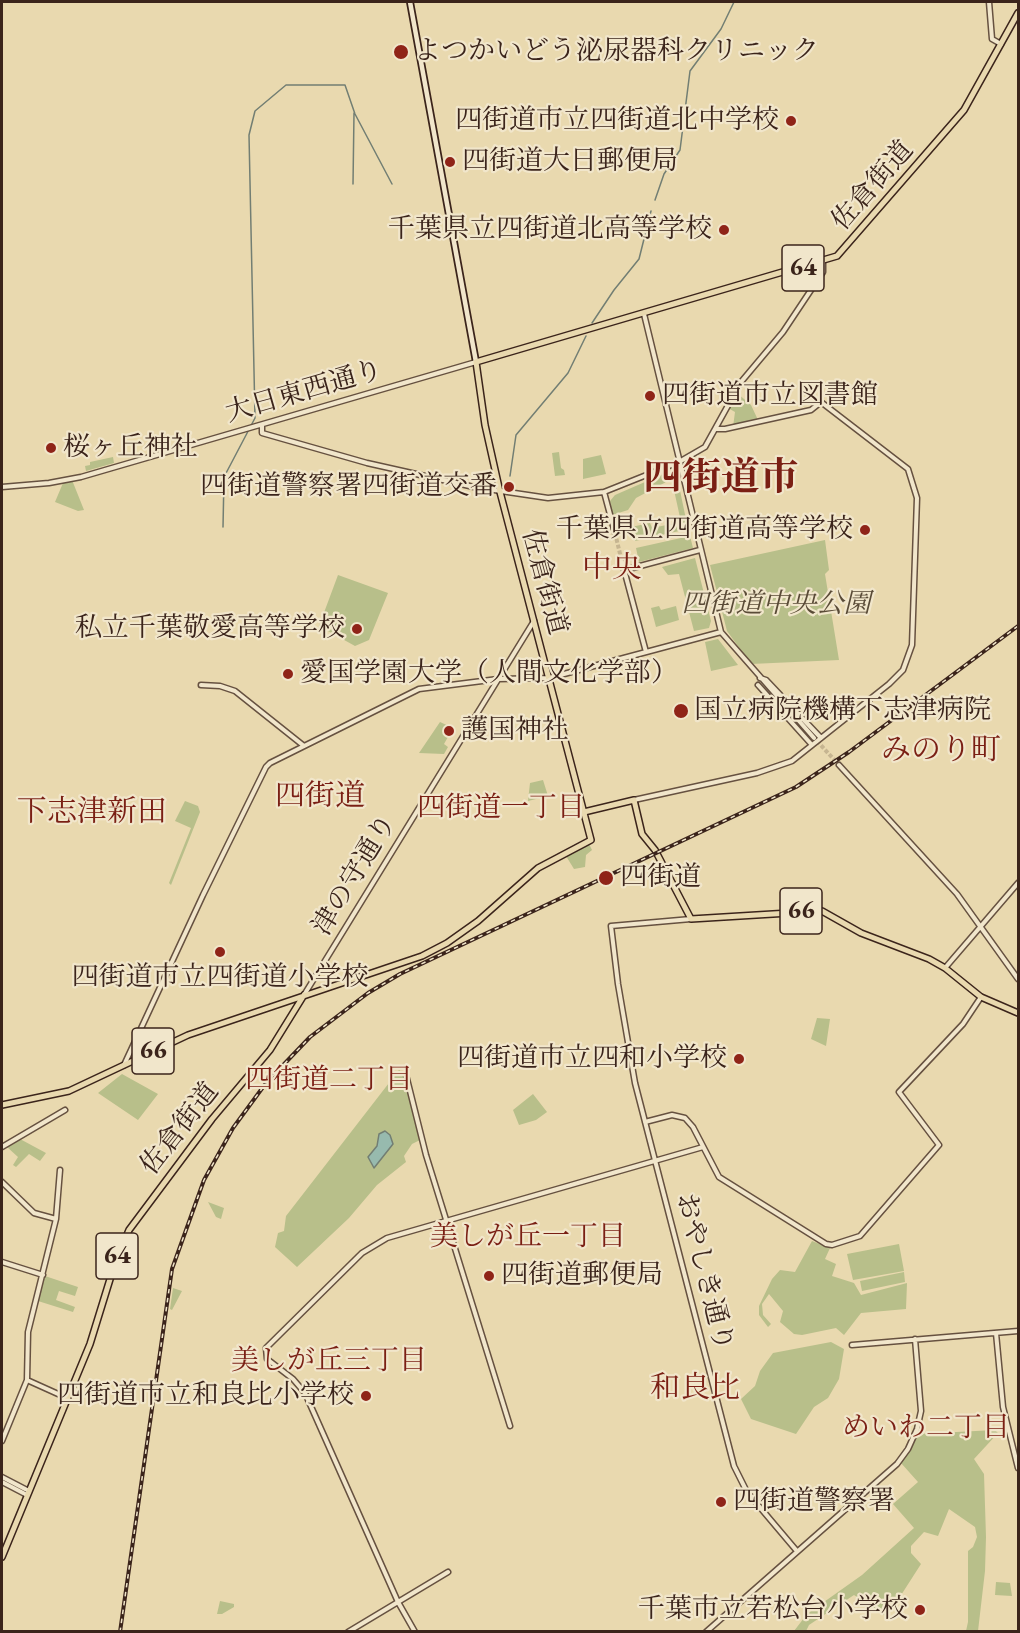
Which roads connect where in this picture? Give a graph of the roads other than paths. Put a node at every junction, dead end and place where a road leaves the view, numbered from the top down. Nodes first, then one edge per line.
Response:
1 (410, 2) edge
2 (989, 2) edge
3 (1018, 14) edge
4 (1002, 44) junction
5 (823, 262) junction
6 (644, 314) junction
7 (476, 362) junction
8 (262, 425) junction
9 (716, 429) junction
10 (679, 462) junction
11 (2, 487) edge
12 (500, 492) junction
13 (604, 492) junction
14 (615, 533) tunnel mouth
15 (700, 550) junction
16 (622, 562) tunnel mouth
17 (625, 570) junction
18 (534, 621) junction
19 (720, 632) junction
20 (646, 652) junction
21 (757, 676) junction
22 (549, 678) junction
23 (498, 679) junction
24 (201, 686) dead end
25 (758, 686) dead end
26 (814, 738) tunnel mouth
27 (821, 738) junction
28 (812, 745) junction
29 (304, 746) junction
30 (839, 765) tunnel mouth
31 (634, 800) junction
32 (584, 812) junction
33 (1018, 883) edge
34 (691, 919) junction
35 (982, 925) junction
36 (945, 968) junction
37 (1018, 980) edge
38 (304, 995) junction
39 (981, 997) junction
40 (1018, 1013) edge
41 (124, 1066) junction
42 (406, 1075) dead end
43 (2, 1105) edge
44 (65, 1110) dead end
45 (645, 1122) junction
46 (2, 1147) edge
47 (703, 1147) junction
48 (655, 1161) junction
49 (60, 1170) dead end
50 (2, 1182) edge
51 (56, 1219) junction
52 (446, 1221) junction
53 (2, 1262) edge
54 (43, 1275) junction
55 (1018, 1331) edge
56 (996, 1333) junction
57 (915, 1339) junction
58 (852, 1344) dead end
59 (27, 1380) junction
60 (68, 1399) junction
61 (510, 1426) dead end
62 (2, 1441) edge
63 (1018, 1468) edge
64 (2, 1477) edge
65 (2, 1482) edge
66 (28, 1493) junction
67 (796, 1550) junction
68 (2, 1557) edge
69 (448, 1572) dead end
70 (398, 1602) junction
71 (348, 1632) edge
72 (415, 1632) edge
73 (706, 1632) edge

1 - 7 main road
2 - 4 street
3 - 4 main road, 佐倉街道 / 64
4 - 5 main road, 佐倉街道 / 64
5 - 6 main road, 佐倉街道 / 64
5 - 9 street
6 - 7 main road, 佐倉街道 / 64
6 - 10 street
7 - 8 street, 大日東西通り
7 - 12 main road, 佐倉街道
8 - 11 street, 大日東西通り
8 - 12 street
9 - 10 street
9 - 27 street
10 - 13 street
10 - 15 street
12 - 13 street
12 - 18 main road, 佐倉街道
13 - 14 street
15 - 17 street
15 - 19 street
16 - 17 street
17 - 20 street
18 - 22 main road, 佐倉街道
18 - 23 street, 津の守通り
19 - 20 street
19 - 21 street
20 - 22 street
21 - 26 street
21 - 27 street
22 - 23 street
22 - 32 main road, 佐倉街道
23 - 29 street
23 - 38 street, 津の守通り
24 - 29 street
25 - 28 street
27 - 28 street
28 - 31 street
29 - 41 street
30 - 35 street
31 - 32 main road
31 - 34 main road
32 - 38 main road, 佐倉街道
33 - 35 street
34 - 36 main road, 66
34 - 45 street, おやしき通り
35 - 36 street
35 - 37 street
36 - 39 main road, 66
38 - 41 main road, 66
38 - 60 main road, 佐倉街道 / 64
39 - 40 main road, 66
39 - 47 street
41 - 43 main road, 66
42 - 52 street
44 - 46 street
45 - 47 street
45 - 48 street, おやしき通り
47 - 48 street
48 - 52 street
48 - 67 street, おやしき通り
49 - 51 street
50 - 51 street
51 - 54 street
52 - 61 street
52 - 70 street
53 - 54 street
54 - 59 street
55 - 56 street
56 - 57 street
56 - 63 street
57 - 58 street
57 - 67 street
59 - 60 street
59 - 62 street
60 - 66 main road, 佐倉街道 / 64
64 - 66 street
65 - 66 street
66 - 68 main road, 佐倉街道 / 64
67 - 73 street
69 - 70 street
70 - 71 street
70 - 72 street

